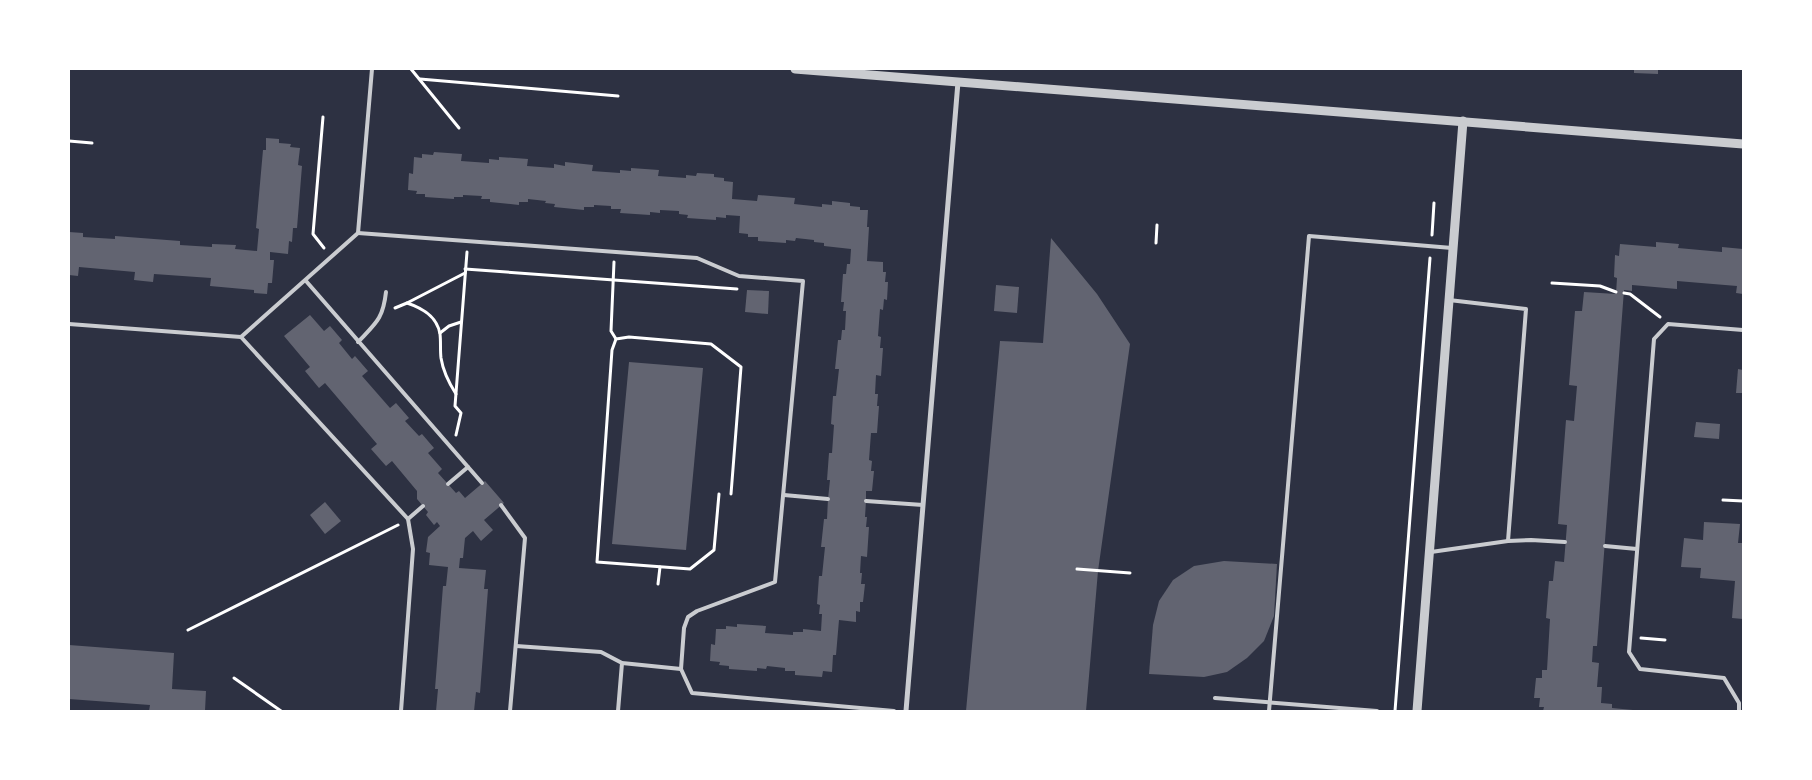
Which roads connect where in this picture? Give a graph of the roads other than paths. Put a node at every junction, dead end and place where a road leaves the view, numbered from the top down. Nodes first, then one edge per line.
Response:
1 (372, 69) edge
2 (795, 69) edge
3 (958, 82) junction
4 (1463, 121) junction
5 (1743, 144) edge
6 (358, 233) junction
7 (1453, 248) junction
8 (306, 281) junction
9 (386, 292) dead end
10 (1449, 300) junction
11 (69, 324) edge
12 (1743, 330) edge
13 (241, 337) junction
14 (358, 342) junction
15 (468, 467) junction
16 (482, 483) dead end
17 (448, 484) dead end
18 (784, 496) junction
19 (828, 498) dead end
20 (866, 501) dead end
21 (923, 505) junction
22 (423, 506) dead end
23 (501, 506) dead end
24 (408, 519) junction
25 (1508, 541) junction
26 (1565, 542) dead end
27 (1605, 546) dead end
28 (1637, 549) junction
29 (1430, 553) junction
30 (516, 646) junction
31 (622, 663) junction
32 (680, 669) junction
33 (1215, 698) dead end
34 (1270, 702) junction
35 (402, 711) edge
36 (510, 711) edge
37 (618, 711) edge
38 (894, 711) edge
39 (906, 711) edge
40 (1270, 711) edge
41 (1377, 711) edge
42 (1417, 711) edge
43 (1739, 711) edge

1 - 6 lane
2 - 3 street
3 - 4 street
3 - 21 street
4 - 5 street
4 - 7 street
6 - 8 lane
6 - 18 lane
7 - 10 street
7 - 34 lane
8 - 13 lane
8 - 14 lane
9 - 14 lane
10 - 25 lane
10 - 29 street
11 - 13 lane
12 - 28 lane
13 - 24 lane
14 - 15 lane
15 - 16 lane
15 - 17 lane
18 - 19 lane
18 - 32 lane
20 - 21 lane
21 - 39 street
22 - 24 lane
23 - 30 lane
24 - 35 lane
25 - 26 lane
25 - 29 lane
27 - 28 lane
28 - 43 lane
29 - 42 street
30 - 31 lane
30 - 36 lane
31 - 32 lane
31 - 37 lane
32 - 38 lane
33 - 34 lane
34 - 40 lane
34 - 41 lane

